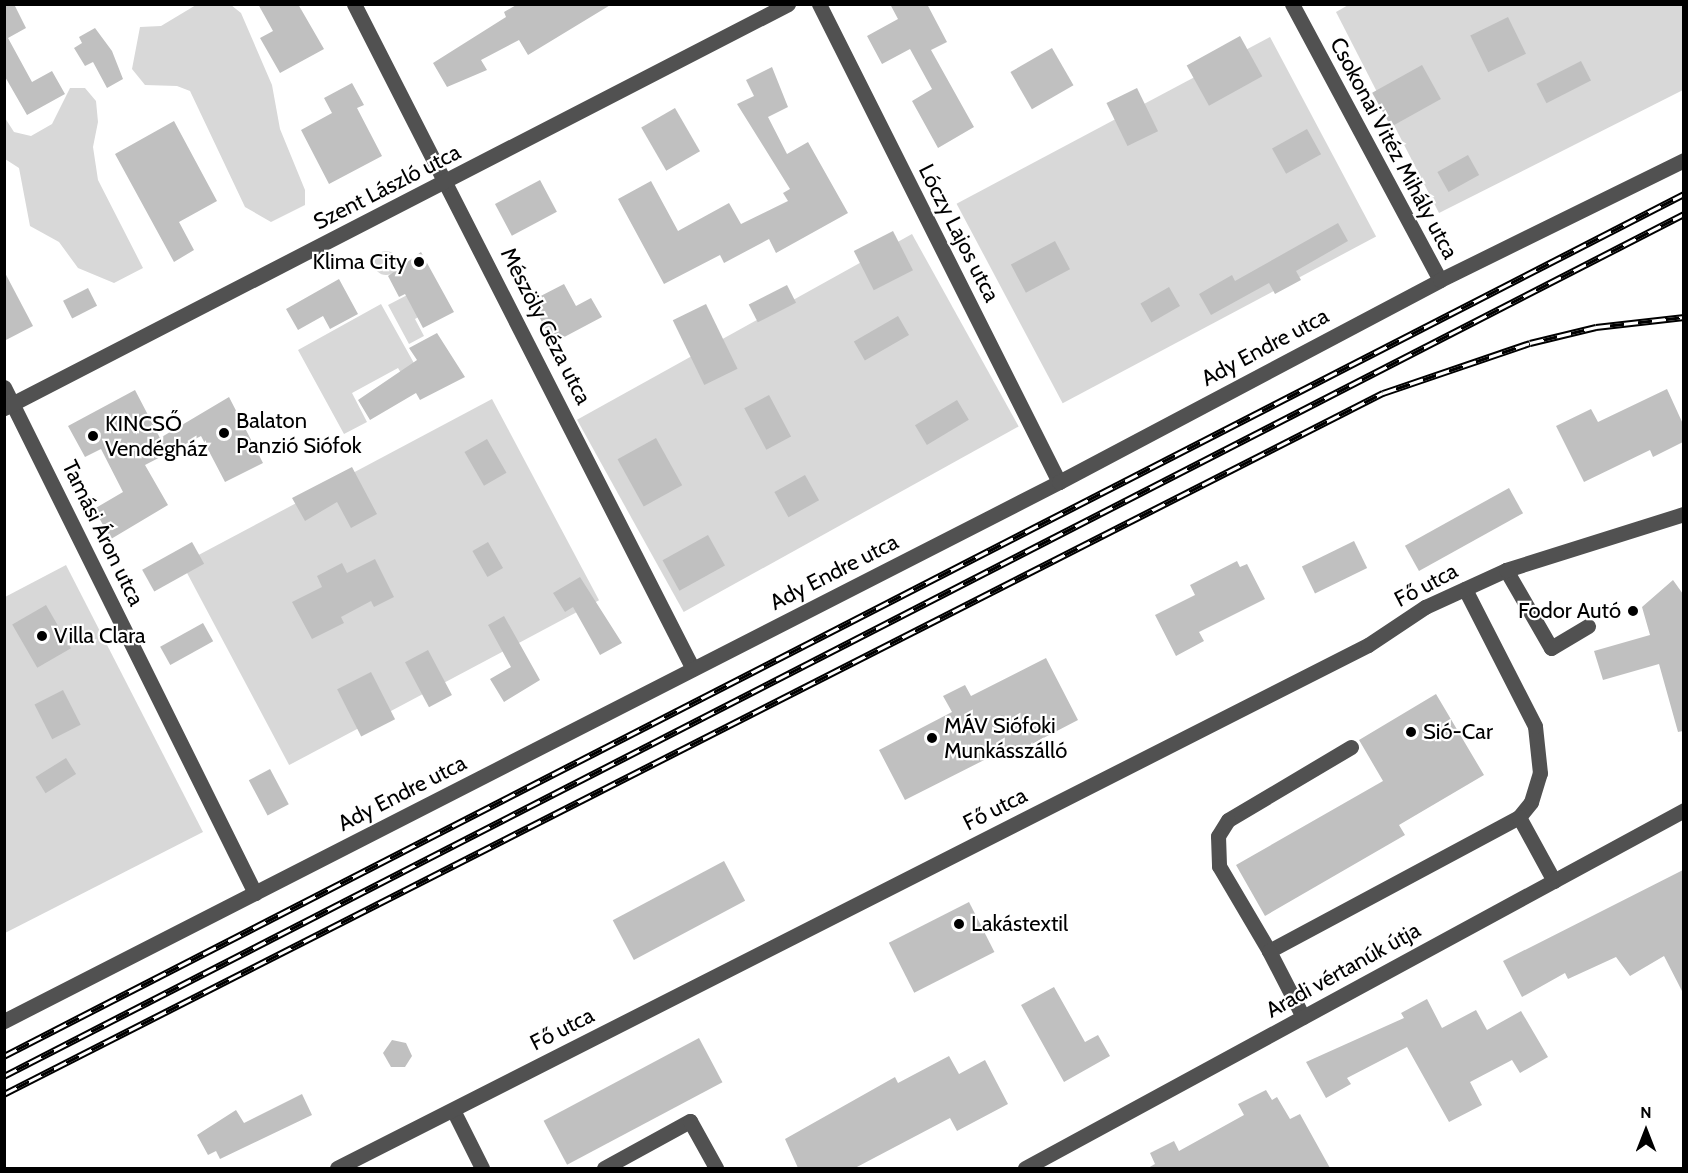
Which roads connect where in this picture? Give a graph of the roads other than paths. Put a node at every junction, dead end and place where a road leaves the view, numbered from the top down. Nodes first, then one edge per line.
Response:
1 (354, 4) edge
2 (788, 4) edge
3 (819, 4) edge
4 (1292, 4) edge
5 (1683, 160) edge
6 (448, 181) junction
7 (1440, 280) junction
8 (4, 387) edge
9 (9, 405) edge
10 (1059, 482) junction
11 (1683, 514) edge
12 (1506, 570) junction
13 (1465, 588) junction
14 (1588, 626) dead end
15 (693, 669) junction
16 (1351, 747) dead end
17 (1683, 810) edge
18 (1519, 817) junction
19 (1554, 881) junction
20 (255, 893) junction
21 (1269, 951) junction
22 (1303, 1017) junction
23 (4, 1021) edge
24 (453, 1110) junction
25 (337, 1168) edge
26 (482, 1168) edge
27 (601, 1168) edge
28 (716, 1168) edge
29 (1024, 1168) edge

1 - 6 street, Mészöly Géza utca
2 - 6 street, Szent László utca
3 - 10 street, Lóczy Lajos utca
4 - 7 street, Csokonai Vitéz Mihály utca
5 - 7 street, Ady Endre utca
6 - 9 street, Szent László utca
6 - 15 street, Mészöly Géza utca
7 - 10 street, Ady Endre utca
8 - 9 street, Tamási Áron utca
9 - 20 street, Tamási Áron utca
10 - 15 street, Ady Endre utca
11 - 12 street, Fő utca
12 - 13 street, Fő utca
12 - 14 street
13 - 18 street
13 - 24 street, Fő utca
15 - 20 street, Ady Endre utca
16 - 21 street
17 - 19 street, Aradi vértanúk útja
18 - 19 street
18 - 21 street
19 - 22 street, Aradi vértanúk útja
20 - 23 street, Ady Endre utca
21 - 22 street
22 - 29 street, Aradi vértanúk útja
24 - 25 street, Fő utca
24 - 26 street
27 - 28 street

